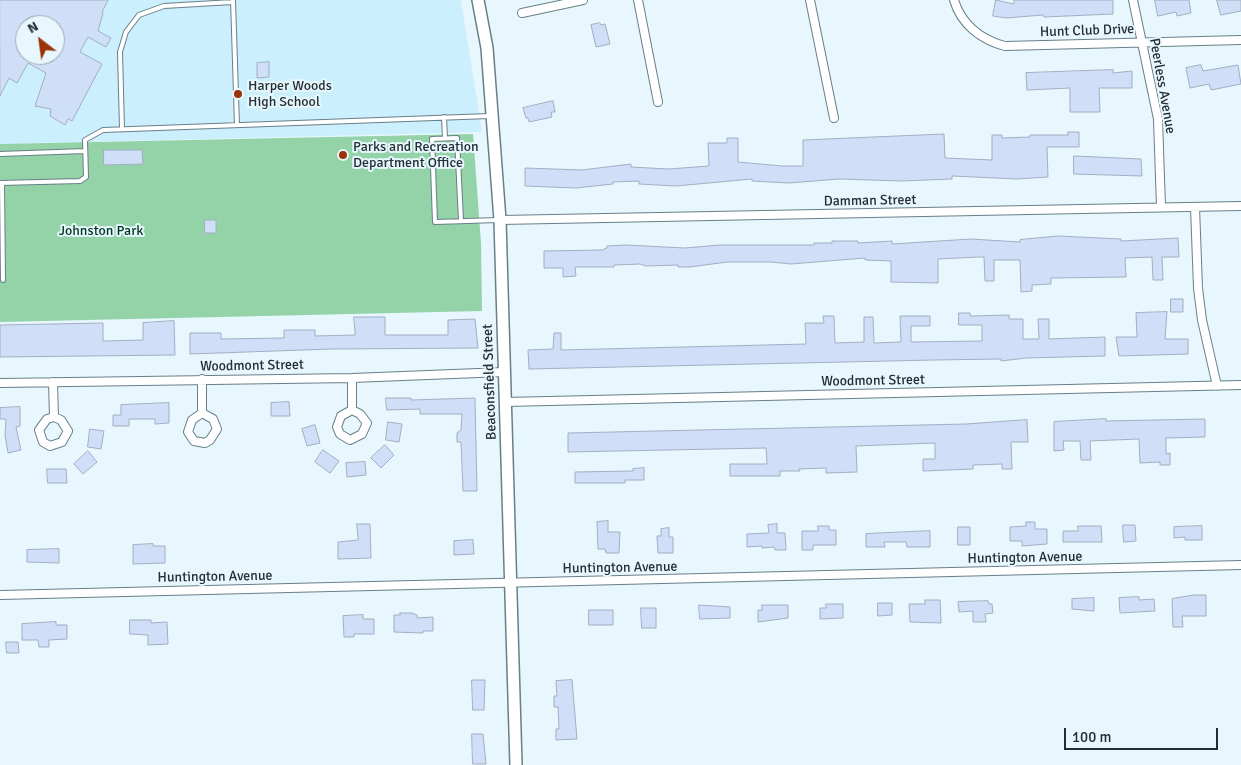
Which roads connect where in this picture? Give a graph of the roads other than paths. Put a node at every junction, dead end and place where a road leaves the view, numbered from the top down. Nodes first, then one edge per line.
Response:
1 (478, 0) edge
2 (583, 0) edge
3 (638, 0) edge
4 (810, 0) edge
5 (954, 0) edge
6 (1133, 0) edge
7 (233, 1) edge
8 (522, 13) dead end
9 (1241, 40) edge
10 (1142, 42) junction
11 (658, 102) dead end
12 (493, 116) junction
13 (444, 117) junction
14 (834, 118) dead end
15 (237, 125) junction
16 (122, 129) junction
17 (445, 138) junction
18 (85, 151) junction
19 (0, 154) edge
20 (1, 183) edge
21 (1241, 206) edge
22 (1161, 207) junction
23 (1195, 207) junction
24 (500, 220) junction
25 (461, 221) junction
26 (3, 280) dead end
27 (504, 372) junction
28 (352, 378) junction
29 (202, 379) junction
30 (53, 382) junction
31 (0, 384) edge
32 (1241, 385) edge
33 (1217, 386) junction
34 (505, 402) junction
35 (352, 410) dead end
36 (202, 413) dead end
37 (54, 417) dead end
38 (1241, 565) edge
39 (511, 583) junction
40 (0, 595) edge
41 (516, 765) edge

1 - 12 street, Beaconsfield Street
2 - 8 street
3 - 11 street
4 - 14 street
5 - 10 street, Hunt Club Drive
6 - 10 street, Peerless Avenue
7 - 15 lane
7 - 16 lane
9 - 10 street, Hunt Club Drive
10 - 22 street, Peerless Avenue
12 - 13 lane
12 - 24 street, Beaconsfield Street
13 - 15 lane
13 - 17 lane
15 - 16 lane
16 - 18 lane
17 - 25 lane
17 - 25 lane
18 - 19 lane
18 - 20 lane
20 - 26 lane
21 - 23 street, Damman Street
22 - 23 street, Damman Street
22 - 24 street, Damman Street
23 - 33 street
24 - 25 lane
24 - 27 street, Beaconsfield Street
27 - 28 street, Woodmont Street
27 - 34 street, Beaconsfield Street
28 - 29 street, Woodmont Street
28 - 35 street
29 - 30 street, Woodmont Street
29 - 36 street
30 - 31 street, Woodmont Street
30 - 37 street
32 - 33 street, Woodmont Street
33 - 34 street, Woodmont Street
34 - 39 street, Beaconsfield Street
38 - 39 street, Huntington Avenue
39 - 40 street, Huntington Avenue
39 - 41 street, Beaconsfield Street

